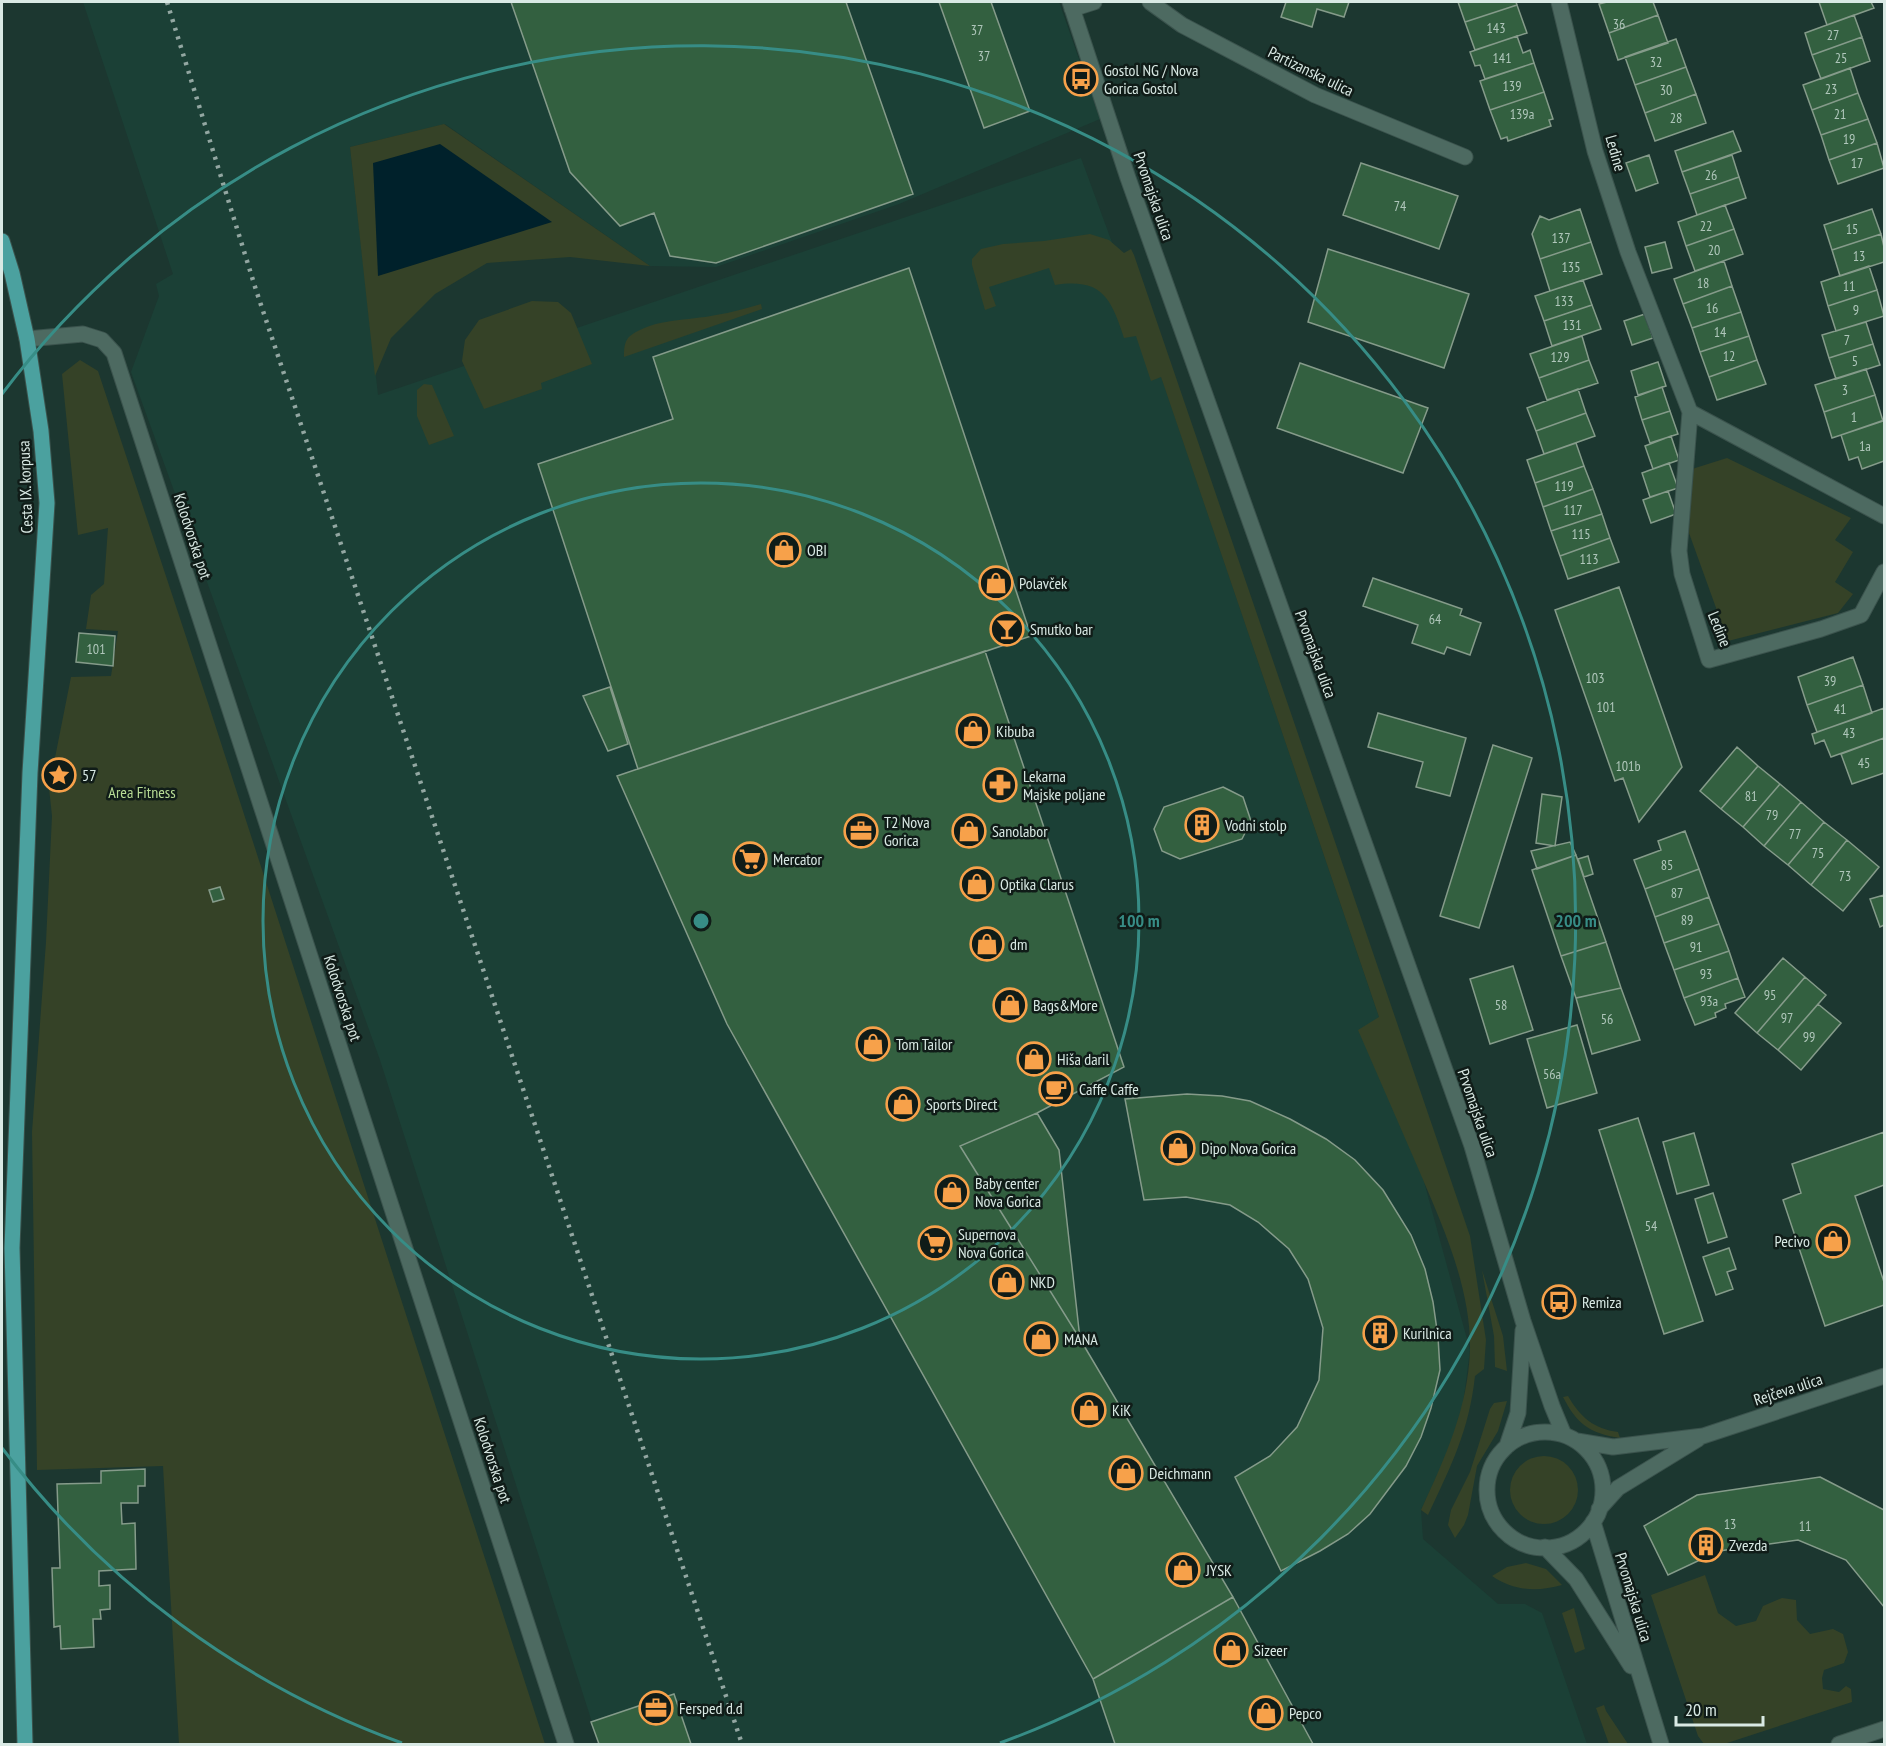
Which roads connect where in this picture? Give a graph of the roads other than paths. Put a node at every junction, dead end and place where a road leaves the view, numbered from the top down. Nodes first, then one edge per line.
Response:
1 (1094, 2) edge
2 (1150, 2) edge
3 (1559, 2) edge
4 (1071, 5) edge
5 (1466, 157) dead end
6 (2, 241) edge
7 (27, 339) junction
8 (1690, 412) junction
9 (1884, 516) edge
10 (1884, 572) edge
11 (1523, 1321) junction
12 (1884, 1376) edge
13 (1703, 1436) junction
14 (1571, 1438) junction
15 (1507, 1446) junction
16 (1596, 1516) junction
17 (1545, 1547) junction
18 (1641, 1683) junction
19 (1884, 1729) edge
20 (1858, 1741) edge
21 (25, 1744) edge
22 (566, 1744) edge
23 (1661, 1744) edge
24 (1839, 1744) edge

1 - 4 street
2 - 5 street, Partizanska ulica
3 - 8 street, Ledine
4 - 11 street, Prvomajska ulica
6 - 7 main road, Cesta IX. korpusa
7 - 21 main road, Cesta IX. korpusa
7 - 22 street, Kolodvorska pot
8 - 9 street
8 - 10 street, Ledine
11 - 14 street, Prvomajska ulica
11 - 15 street, Prvomajska ulica
12 - 13 street, Rejčeva ulica
13 - 14 street, Rejčeva ulica
13 - 16 street, Rejčeva ulica
14 - 15 street
14 - 16 street, Prvomajska ulica
15 - 17 street, Prvomajska ulica
16 - 17 street, Prvomajska ulica
16 - 18 street, Prvomajska ulica
17 - 18 street, Prvomajska ulica
18 - 23 street, Prvomajska ulica
19 - 20 street
20 - 24 street

